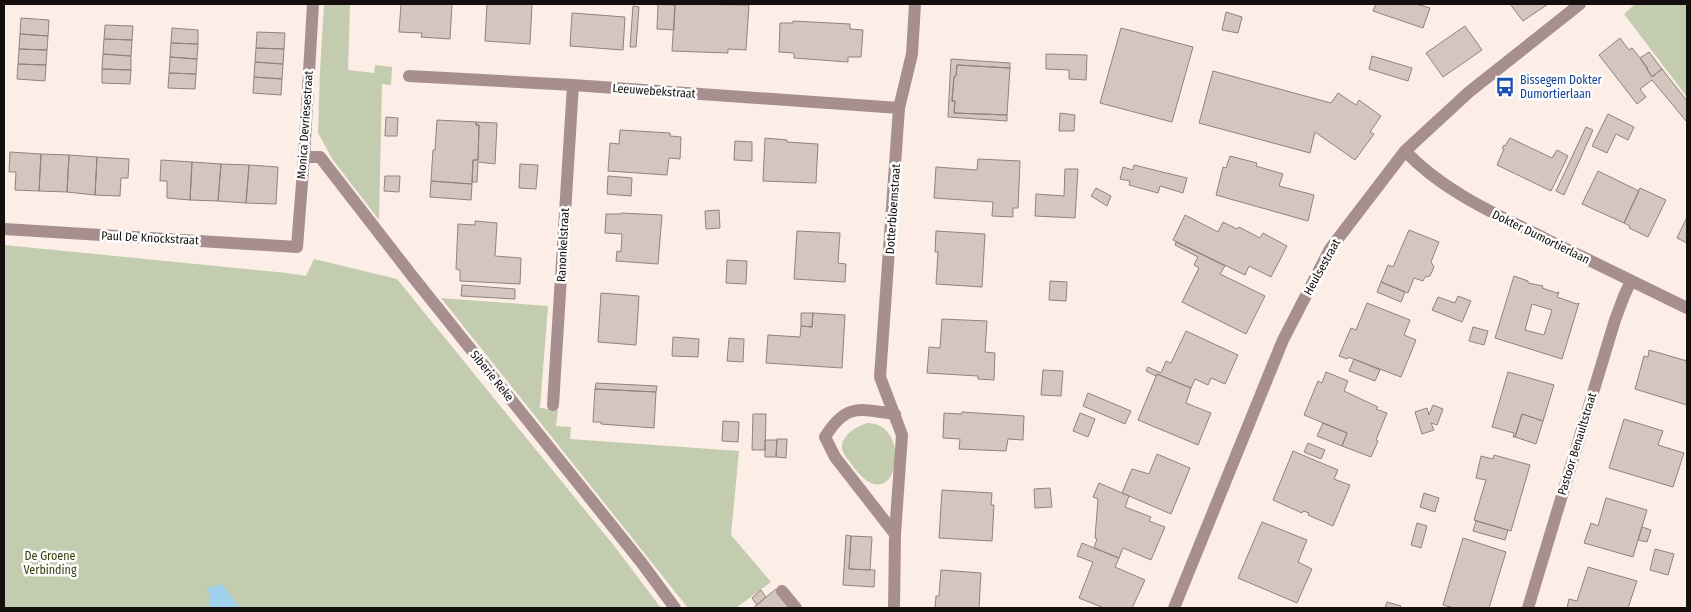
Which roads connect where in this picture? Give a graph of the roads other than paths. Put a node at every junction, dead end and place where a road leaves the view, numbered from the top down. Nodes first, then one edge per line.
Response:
1 (313, 4) edge
2 (915, 4) edge
3 (1580, 4) edge
4 (409, 76) dead end
5 (573, 85) junction
6 (899, 108) junction
7 (1405, 150) junction
8 (304, 157) junction
9 (4, 229) edge
10 (297, 246) joint
11 (1631, 281) junction
12 (1687, 308) edge
13 (554, 405) dead end
14 (895, 414) junction
15 (895, 534) junction
16 (782, 591) dead end
17 (675, 608) edge
18 (796, 608) edge
19 (894, 608) edge
20 (1174, 608) edge
21 (1528, 608) edge

1 - 8 street, Monica Devriesestraat
2 - 6 street, Dotterbloemstraat
3 - 7 street, Heulsestraat
4 - 5 street, Leeuwebekstraat
5 - 6 street, Leeuwebekstraat
5 - 13 street, Ranonkelstraat
6 - 14 street, Dotterbloemstraat
7 - 11 street, Dokter Dumortierlaan
7 - 20 street, Heulsestraat
8 - 10 street, Monica Devriesestraat
8 - 17 street, Siberie Reke
9 - 10 street, Paul De Knockstraat
11 - 12 street, Dokter Dumortierlaan
11 - 21 street, Pastoor Benaultstraat
14 - 15 street, Dotterbloemstraat
14 - 15 street
15 - 19 street, Dotterbloemstraat
16 - 18 street

